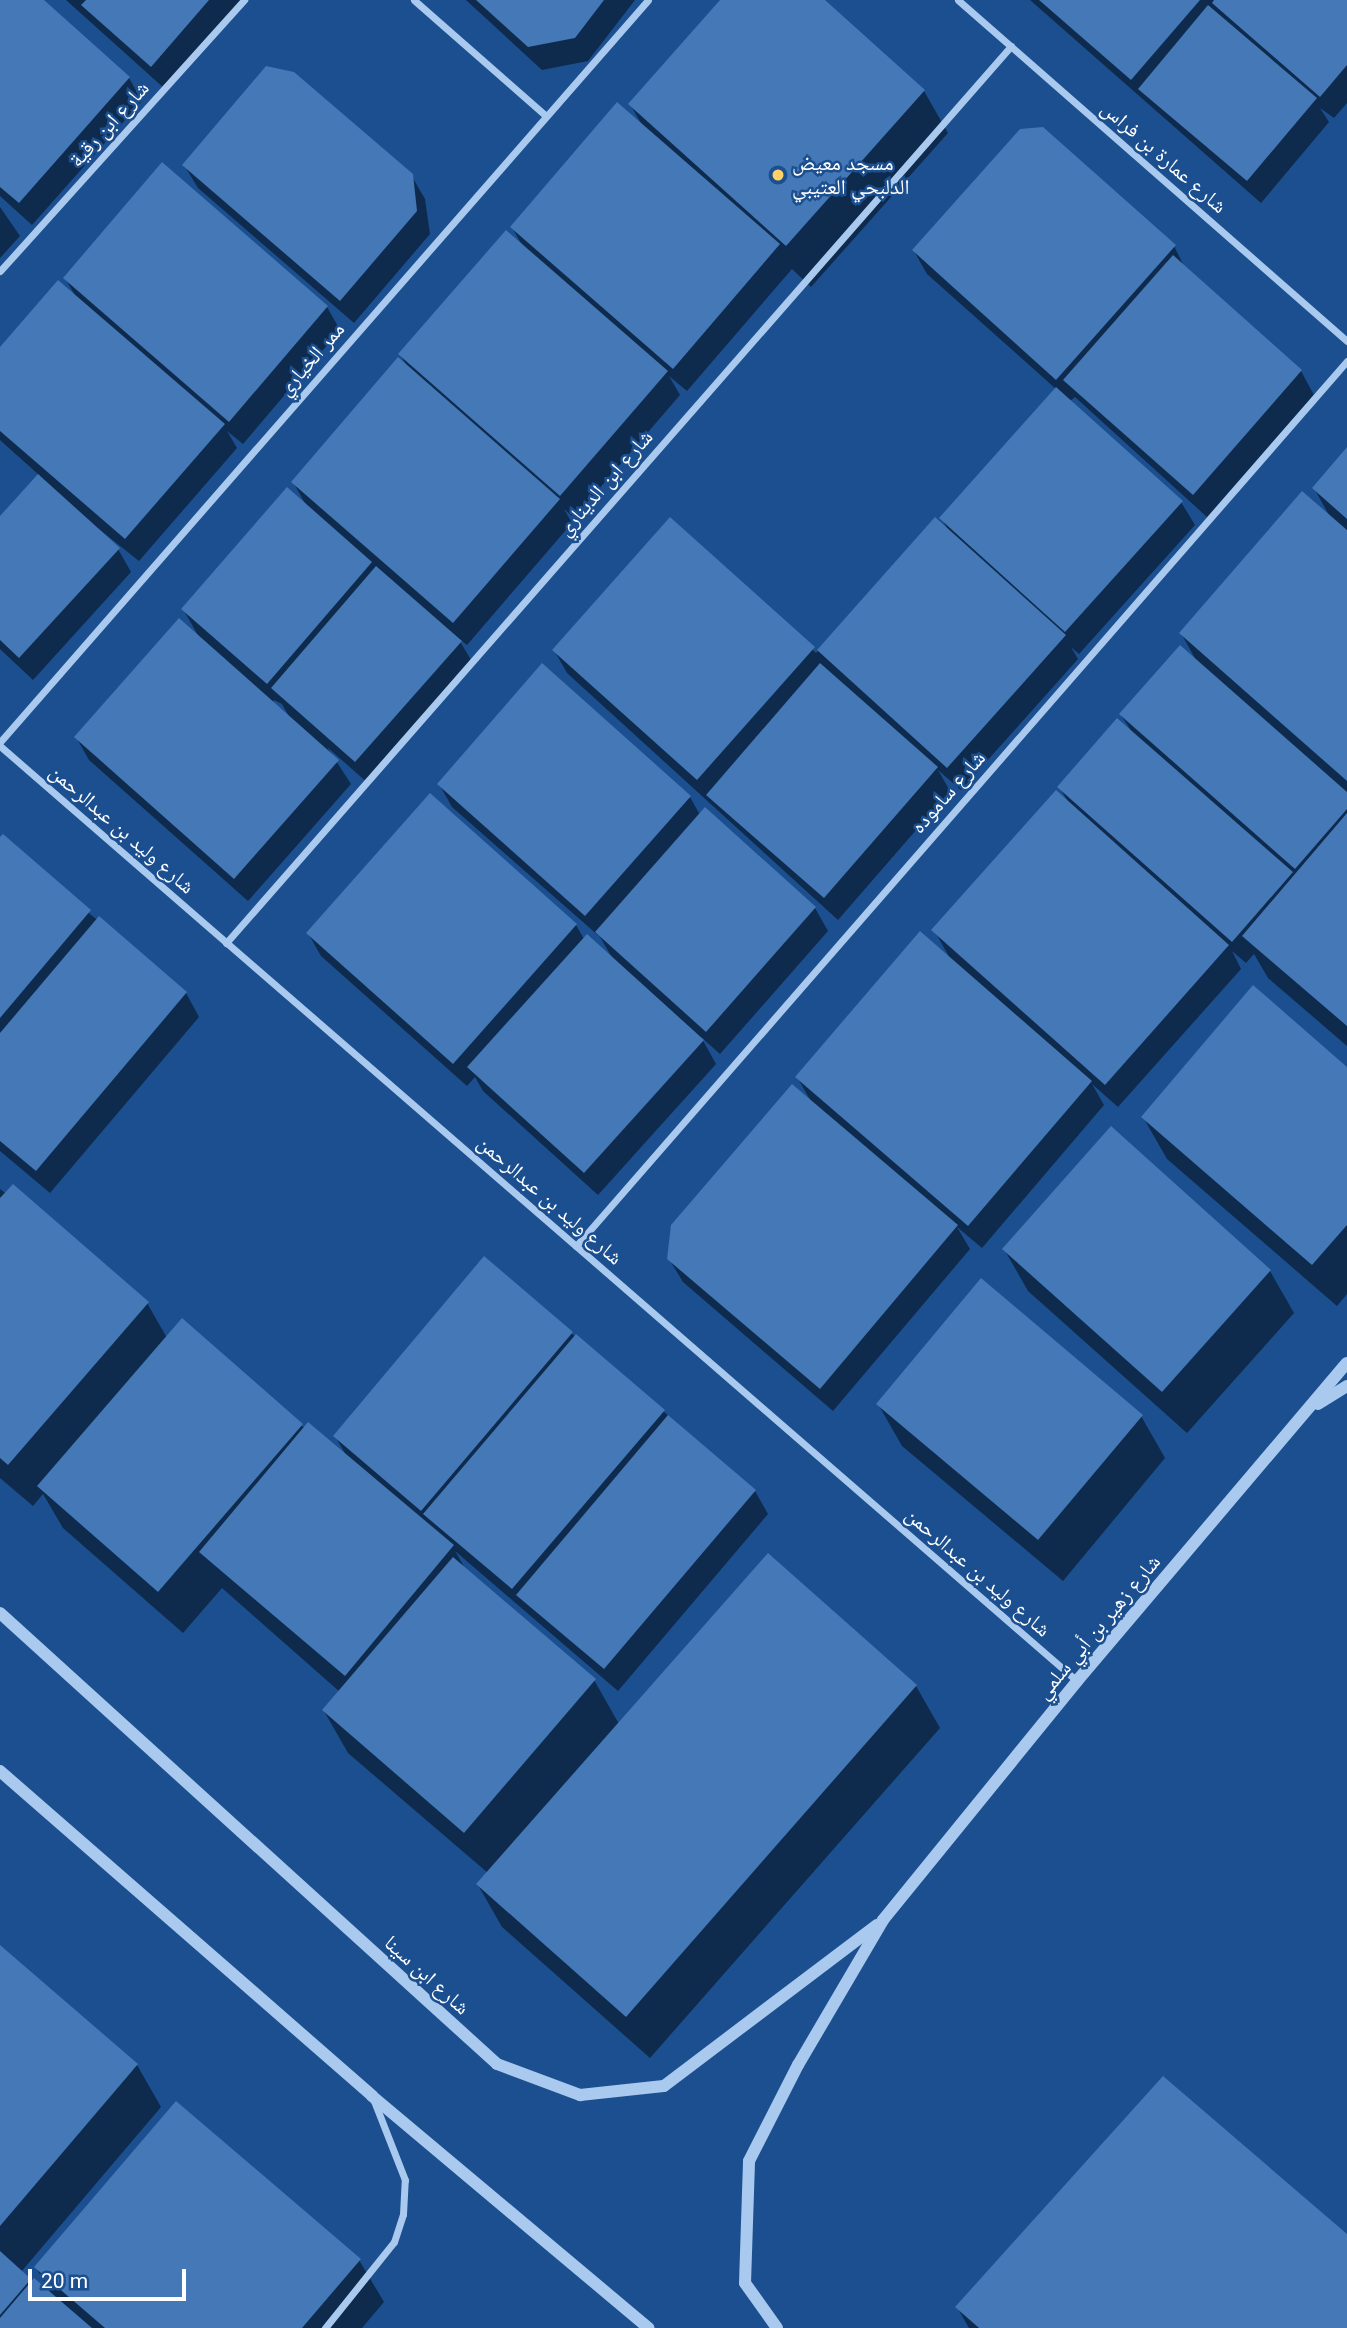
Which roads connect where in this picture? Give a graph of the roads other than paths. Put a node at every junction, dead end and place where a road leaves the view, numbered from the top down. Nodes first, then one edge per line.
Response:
1 (244, 0) edge
2 (414, 0) edge
3 (648, 0) edge
4 (958, 0) edge
5 (1011, 46) junction
6 (546, 116) junction
7 (0, 271) edge
8 (1347, 341) edge
9 (1347, 361) edge
10 (0, 744) edge
11 (226, 943) junction
12 (576, 1246) junction
13 (1347, 1363) edge
14 (1347, 1386) edge
15 (1309, 1409) junction
16 (0, 1613) edge
17 (1077, 1681) junction
18 (0, 1771) edge
19 (883, 1920) junction
20 (372, 2095) junction
21 (325, 2328) edge
22 (648, 2328) edge
23 (777, 2328) edge

1 - 7 street, شارع ابن رقية
2 - 6 street
3 - 6 street, ممر الخياري
4 - 5 street, شارع عمارة بن فراس
5 - 8 street, شارع عمارة بن فراس
5 - 11 street, شارع ابن الديناري
6 - 10 street, ممر الخياري
9 - 12 street, شارع ساموده
10 - 11 street, شارع وليد بن عبدالرحمن
11 - 12 street, شارع وليد بن عبدالرحمن
12 - 17 street, شارع وليد بن عبدالرحمن
13 - 15 street, شارع زهير بن أبي سلمي
14 - 15 street
15 - 17 street, شارع زهير بن أبي سلمي
16 - 19 street, شارع ابن سينا
17 - 19 street, شارع زهير بن أبي سلمي
18 - 20 street
19 - 23 street
20 - 21 street
20 - 22 street

